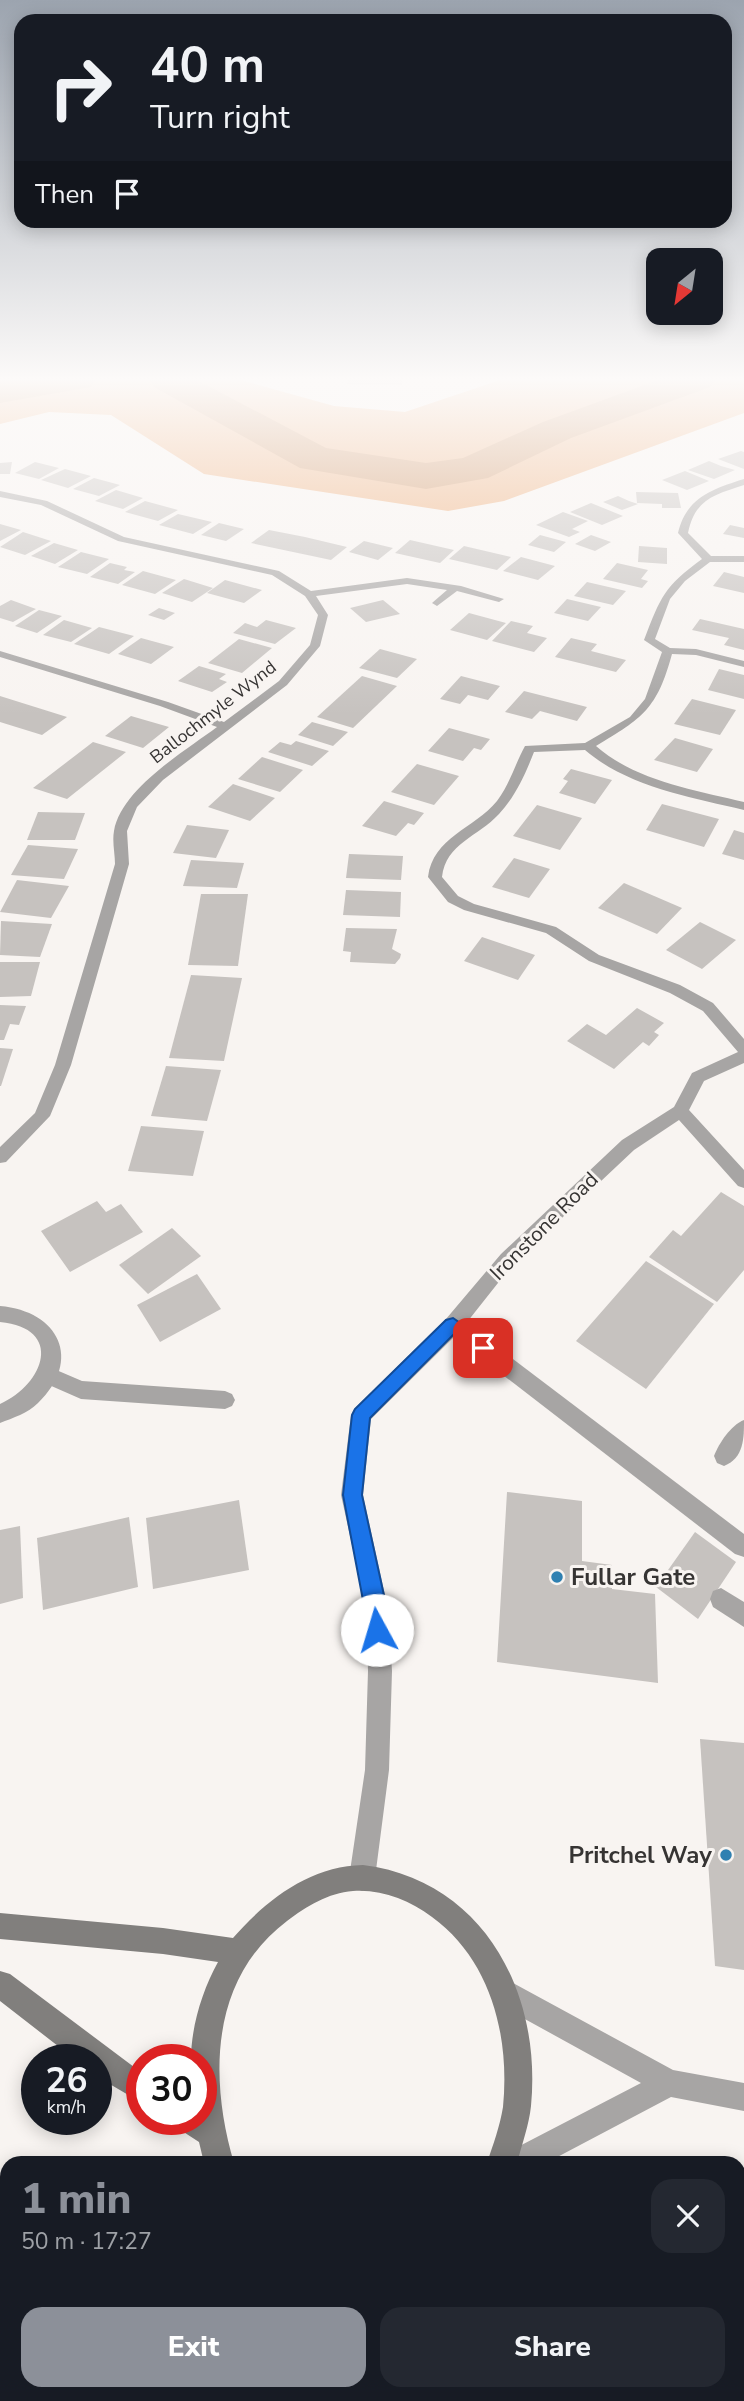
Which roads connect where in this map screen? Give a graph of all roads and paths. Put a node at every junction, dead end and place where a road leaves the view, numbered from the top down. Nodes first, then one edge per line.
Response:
1 (719, 491) edge
2 (0, 494) edge
3 (708, 559) junction
4 (744, 559) edge
5 (455, 588) junction
6 (309, 594) junction
7 (499, 598) dead end
8 (437, 603) dead end
9 (667, 651) junction
10 (0, 654) edge
11 (744, 664) edge
12 (225, 726) junction
13 (588, 746) junction
14 (744, 806) edge
15 (744, 1049) edge
16 (744, 1056) edge
17 (680, 1111) junction
18 (0, 1157) edge
19 (744, 1181) edge
20 (0, 1314) edge
21 (453, 1325) junction
22 (47, 1376) junction
23 (225, 1400) dead end
24 (0, 1414) edge
25 (744, 1429) edge
26 (724, 1456) dead end
27 (743, 1547) edge
28 (721, 1599) dead end
29 (744, 1616) edge
30 (362, 1878) junction
31 (0, 1926) edge
32 (237, 1952) junction
33 (0, 1984) edge
34 (504, 1992) junction
35 (206, 2044) edge
36 (126, 2079) edge
37 (669, 2083) junction
38 (744, 2097) edge
39 (204, 2135) edge
40 (215, 2156) edge
41 (504, 2156) edge
42 (529, 2156) edge

1 - 3 street
2 - 6 street
3 - 4 street
3 - 9 street
5 - 6 street
5 - 7 street
5 - 8 street
6 - 12 street, Ballochmyle Wynd
9 - 11 street
9 - 13 street
10 - 12 street
12 - 18 street, Ballochmyle Wynd
13 - 14 street
13 - 15 street
16 - 17 street, Ironstone Road
17 - 19 street
17 - 21 street, Ironstone Road
20 - 22 street
21 - 27 street
21 - 30 street, Ironstone Road
22 - 23 street
22 - 24 street
25 - 26 street
28 - 29 street
30 - 32 street
30 - 34 street
31 - 32 street
32 - 35 street
33 - 36 street
34 - 37 street
34 - 41 street
37 - 38 street
37 - 42 street
39 - 40 street

